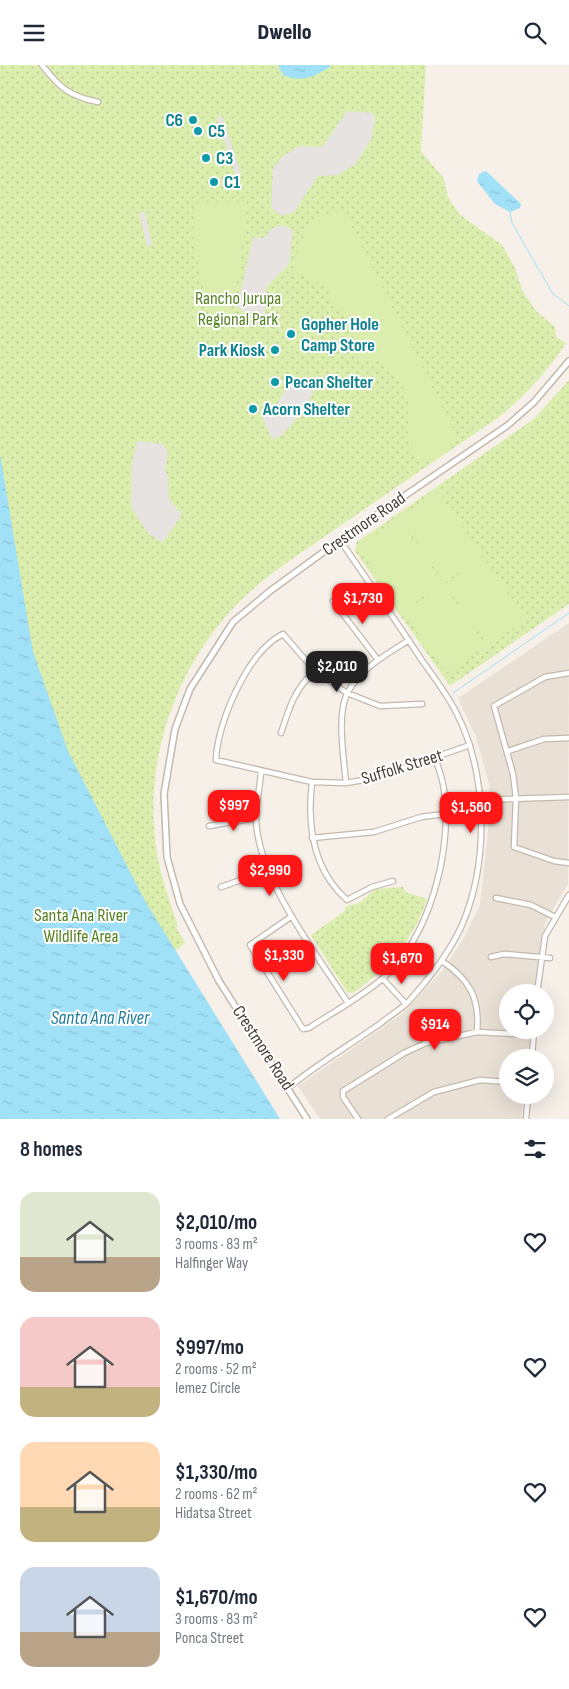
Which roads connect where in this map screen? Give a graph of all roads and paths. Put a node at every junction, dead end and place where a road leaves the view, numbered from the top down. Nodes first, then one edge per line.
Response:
1 (42, 65) edge
2 (98, 102) dead end
3 (569, 361) edge
4 (340, 540) junction
5 (333, 601) dead end
6 (409, 640) junction
7 (378, 660) junction
8 (315, 671) junction
9 (569, 673) edge
10 (347, 693) junction
11 (422, 704) dead end
12 (281, 733) dead end
13 (569, 738) edge
14 (470, 745) junction
15 (508, 751) junction
16 (435, 757) junction
17 (262, 772) junction
18 (312, 783) junction
19 (346, 783) junction
20 (569, 797) edge
21 (516, 798) junction
22 (481, 800) junction
23 (446, 814) junction
24 (256, 818) junction
25 (209, 826) dead end
26 (312, 838) junction
27 (569, 863) edge
28 (267, 871) junction
29 (393, 881) dead end
30 (220, 887) dead end
31 (569, 895) edge
32 (496, 898) dead end
33 (292, 916) junction
34 (555, 917) junction
35 (491, 957) dead end
36 (541, 957) junction
37 (550, 958) dead end
38 (442, 961) junction
39 (383, 979) junction
40 (539, 984) edge
41 (348, 1003) junction
42 (406, 1004) junction
43 (418, 1020) dead end
44 (477, 1032) junction
45 (499, 1032) edge
46 (426, 1043) junction
47 (499, 1081) edge
48 (288, 1087) junction
49 (527, 1104) edge
50 (307, 1119) edge
51 (358, 1119) edge
52 (388, 1119) edge
53 (526, 1119) edge

1 - 2 street
3 - 4 street, Crestmore Road
4 - 6 street
4 - 48 street, Crestmore Road
5 - 7 street
6 - 7 street
6 - 14 street
7 - 10 street
8 - 10 street
8 - 12 street
8 - 17 street, Suffolk Street
9 - 15 street
10 - 11 street
10 - 19 street
13 - 15 street
14 - 16 street, Suffolk Street
14 - 22 street
15 - 21 street
16 - 19 street, Suffolk Street
16 - 23 street
17 - 18 street, Suffolk Street
17 - 24 street
18 - 19 street, Suffolk Street
18 - 26 street
20 - 21 street
21 - 22 street
21 - 27 street
22 - 38 street
23 - 26 street
23 - 39 street
24 - 25 street
24 - 28 street
26 - 29 street
28 - 30 street
28 - 33 street
31 - 34 street
32 - 34 street
33 - 41 street
33 - 41 street
34 - 36 street
35 - 36 street
36 - 37 street
36 - 40 street
38 - 42 street
38 - 44 street
39 - 41 street
39 - 42 street
42 - 48 street
43 - 46 street
44 - 45 street
44 - 46 street
46 - 51 street
47 - 52 street
48 - 50 street, Crestmore Road
49 - 53 street

